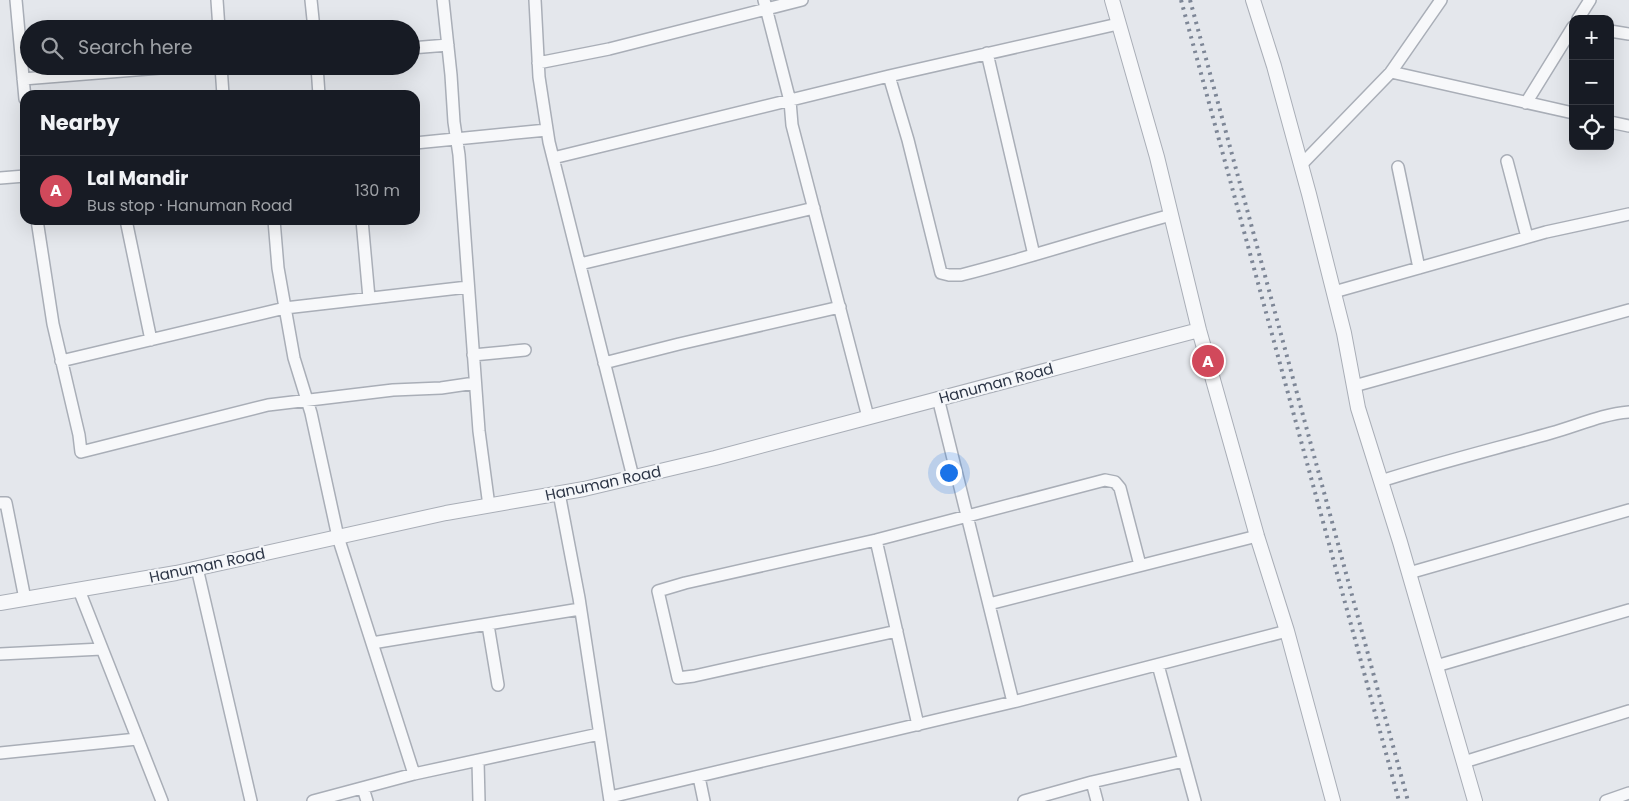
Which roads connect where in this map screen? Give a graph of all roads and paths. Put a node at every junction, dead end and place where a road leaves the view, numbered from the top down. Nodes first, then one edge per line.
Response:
1 (16, 0) edge
2 (217, 0) edge
3 (312, 0) edge
4 (443, 0) edge
5 (535, 0) edge
6 (802, 0) edge
7 (1253, 0) edge
8 (1441, 0) edge
9 (1590, 0) edge
10 (1111, 1) edge
11 (765, 5) edge
12 (1581, 15) edge
13 (218, 20) edge
14 (313, 20) edge
15 (1118, 24) junction
16 (1614, 32) edge
17 (1569, 33) edge
18 (1629, 34) edge
19 (20, 45) edge
20 (448, 45) junction
21 (420, 47) edge
22 (987, 53) junction
23 (538, 63) junction
24 (1391, 72) junction
25 (23, 75) edge
26 (73, 75) edge
27 (222, 75) edge
28 (318, 75) edge
29 (889, 76) junction
30 (23, 79) junction
31 (24, 90) edge
32 (223, 90) edge
33 (319, 90) edge
34 (790, 101) junction
35 (1526, 103) junction
36 (1569, 112) edge
37 (1614, 123) edge
38 (1629, 126) edge
39 (547, 130) junction
40 (457, 140) junction
41 (420, 143) edge
42 (553, 158) junction
43 (1507, 161) dead end
44 (1301, 165) junction
45 (1398, 167) dead end
46 (20, 176) edge
47 (0, 178) edge
48 (814, 208) junction
49 (1629, 214) edge
50 (1171, 215) junction
51 (38, 225) edge
52 (127, 225) edge
53 (274, 225) edge
54 (362, 225) edge
55 (1527, 238) junction
56 (1034, 255) junction
57 (580, 264) junction
58 (1419, 268) junction
59 (468, 287) junction
60 (1334, 292) junction
61 (369, 298) junction
62 (840, 306) junction
63 (285, 308) junction
64 (1629, 310) edge
65 (1199, 330) junction
66 (150, 340) junction
67 (525, 350) dead end
68 (473, 355) junction
69 (61, 361) junction
70 (604, 363) junction
71 (475, 383) junction
72 (1354, 386) junction
73 (938, 398) junction
74 (307, 400) junction
75 (1629, 412) edge
76 (868, 417) junction
77 (633, 478) junction
78 (1381, 481) junction
79 (558, 493) junction
80 (0, 503) edge
81 (489, 506) junction
82 (1629, 510) edge
83 (968, 515) junction
84 (1257, 536) junction
85 (338, 537) junction
86 (876, 540) junction
87 (1140, 565) junction
88 (197, 568) junction
89 (1409, 573) junction
90 (79, 590) junction
91 (25, 599) junction
92 (0, 603) edge
93 (989, 604) junction
94 (580, 609) junction
95 (1629, 610) edge
96 (488, 625) junction
97 (897, 631) junction
98 (1287, 631) junction
99 (372, 643) junction
100 (102, 649) junction
101 (0, 654) edge
102 (1158, 664) junction
103 (1436, 666) junction
104 (498, 685) dead end
105 (1013, 702) junction
106 (1629, 711) edge
107 (918, 725) junction
108 (599, 734) junction
109 (137, 739) junction
110 (0, 753) edge
111 (478, 760) junction
112 (1184, 761) junction
113 (1464, 762) junction
114 (414, 774) junction
115 (699, 777) junction
116 (1092, 782) junction
117 (363, 788) junction
118 (1629, 794) edge
119 (610, 799) edge
120 (162, 801) edge
121 (250, 801) edge
122 (312, 801) edge
123 (367, 801) edge
124 (479, 801) edge
125 (704, 801) edge
126 (1024, 801) edge
127 (1097, 801) edge
128 (1195, 801) edge
129 (1333, 801) edge
130 (1475, 801) edge
131 (1606, 801) edge

1 - 19 street
2 - 13 street
3 - 14 street
4 - 20 street
5 - 23 street
6 - 11 street
7 - 44 street
8 - 24 street
9 - 12 street
10 - 15 street
11 - 23 street
11 - 34 street
15 - 22 street
15 - 50 street
16 - 18 street
17 - 35 street
20 - 21 street
20 - 40 street
22 - 29 street
22 - 56 street
23 - 39 street
24 - 35 street
24 - 44 street
25 - 30 street
26 - 30 street
27 - 32 street
28 - 33 street
29 - 34 street
29 - 56 street
30 - 31 street
34 - 42 street
34 - 48 street
35 - 36 street
37 - 38 street
39 - 40 street
39 - 42 street
40 - 41 street
40 - 59 street
42 - 57 street
43 - 55 street
44 - 60 street
45 - 58 street
46 - 47 street
48 - 57 street
48 - 62 street
49 - 55 street
50 - 56 street
50 - 65 street
51 - 69 street
52 - 66 street
53 - 63 street
54 - 61 street
55 - 58 street
57 - 70 street
58 - 60 street
59 - 61 street
59 - 68 street
60 - 72 street
61 - 63 street
62 - 70 street
62 - 76 street
63 - 66 street
63 - 74 street
64 - 72 street
65 - 73 street, Hanuman Road
65 - 84 street
66 - 69 street
67 - 68 street
68 - 71 street
69 - 74 street
70 - 77 street
71 - 74 street
71 - 81 street
72 - 78 street
73 - 76 street, Hanuman Road
73 - 83 street
74 - 85 street
75 - 78 street
76 - 77 street, Hanuman Road
77 - 79 street, Hanuman Road
78 - 89 street
79 - 81 street, Hanuman Road
79 - 94 street
80 - 91 street
81 - 85 street, Hanuman Road
82 - 89 street
83 - 86 street
83 - 87 street
83 - 93 street
84 - 87 street
84 - 98 street
85 - 88 street, Hanuman Road
85 - 99 street
86 - 97 street
86 - 97 street
87 - 93 street
88 - 90 street, Hanuman Road
88 - 121 street
89 - 103 street
90 - 91 street, Hanuman Road
90 - 100 street
91 - 92 street, Hanuman Road
93 - 105 street
94 - 96 street
94 - 108 street
95 - 103 street
96 - 99 street
96 - 104 street
97 - 107 street
98 - 102 street
98 - 129 street
99 - 114 street
100 - 101 street
100 - 109 street
102 - 105 street
102 - 112 street
103 - 113 street
105 - 107 street
106 - 113 street
107 - 115 street
108 - 111 street
108 - 119 street
109 - 110 street
109 - 120 street
111 - 114 street
111 - 124 street
112 - 116 street
112 - 128 street
113 - 130 street
114 - 117 street
115 - 119 street
115 - 125 street
116 - 126 street
116 - 127 street
117 - 122 street
117 - 123 street
118 - 131 street

